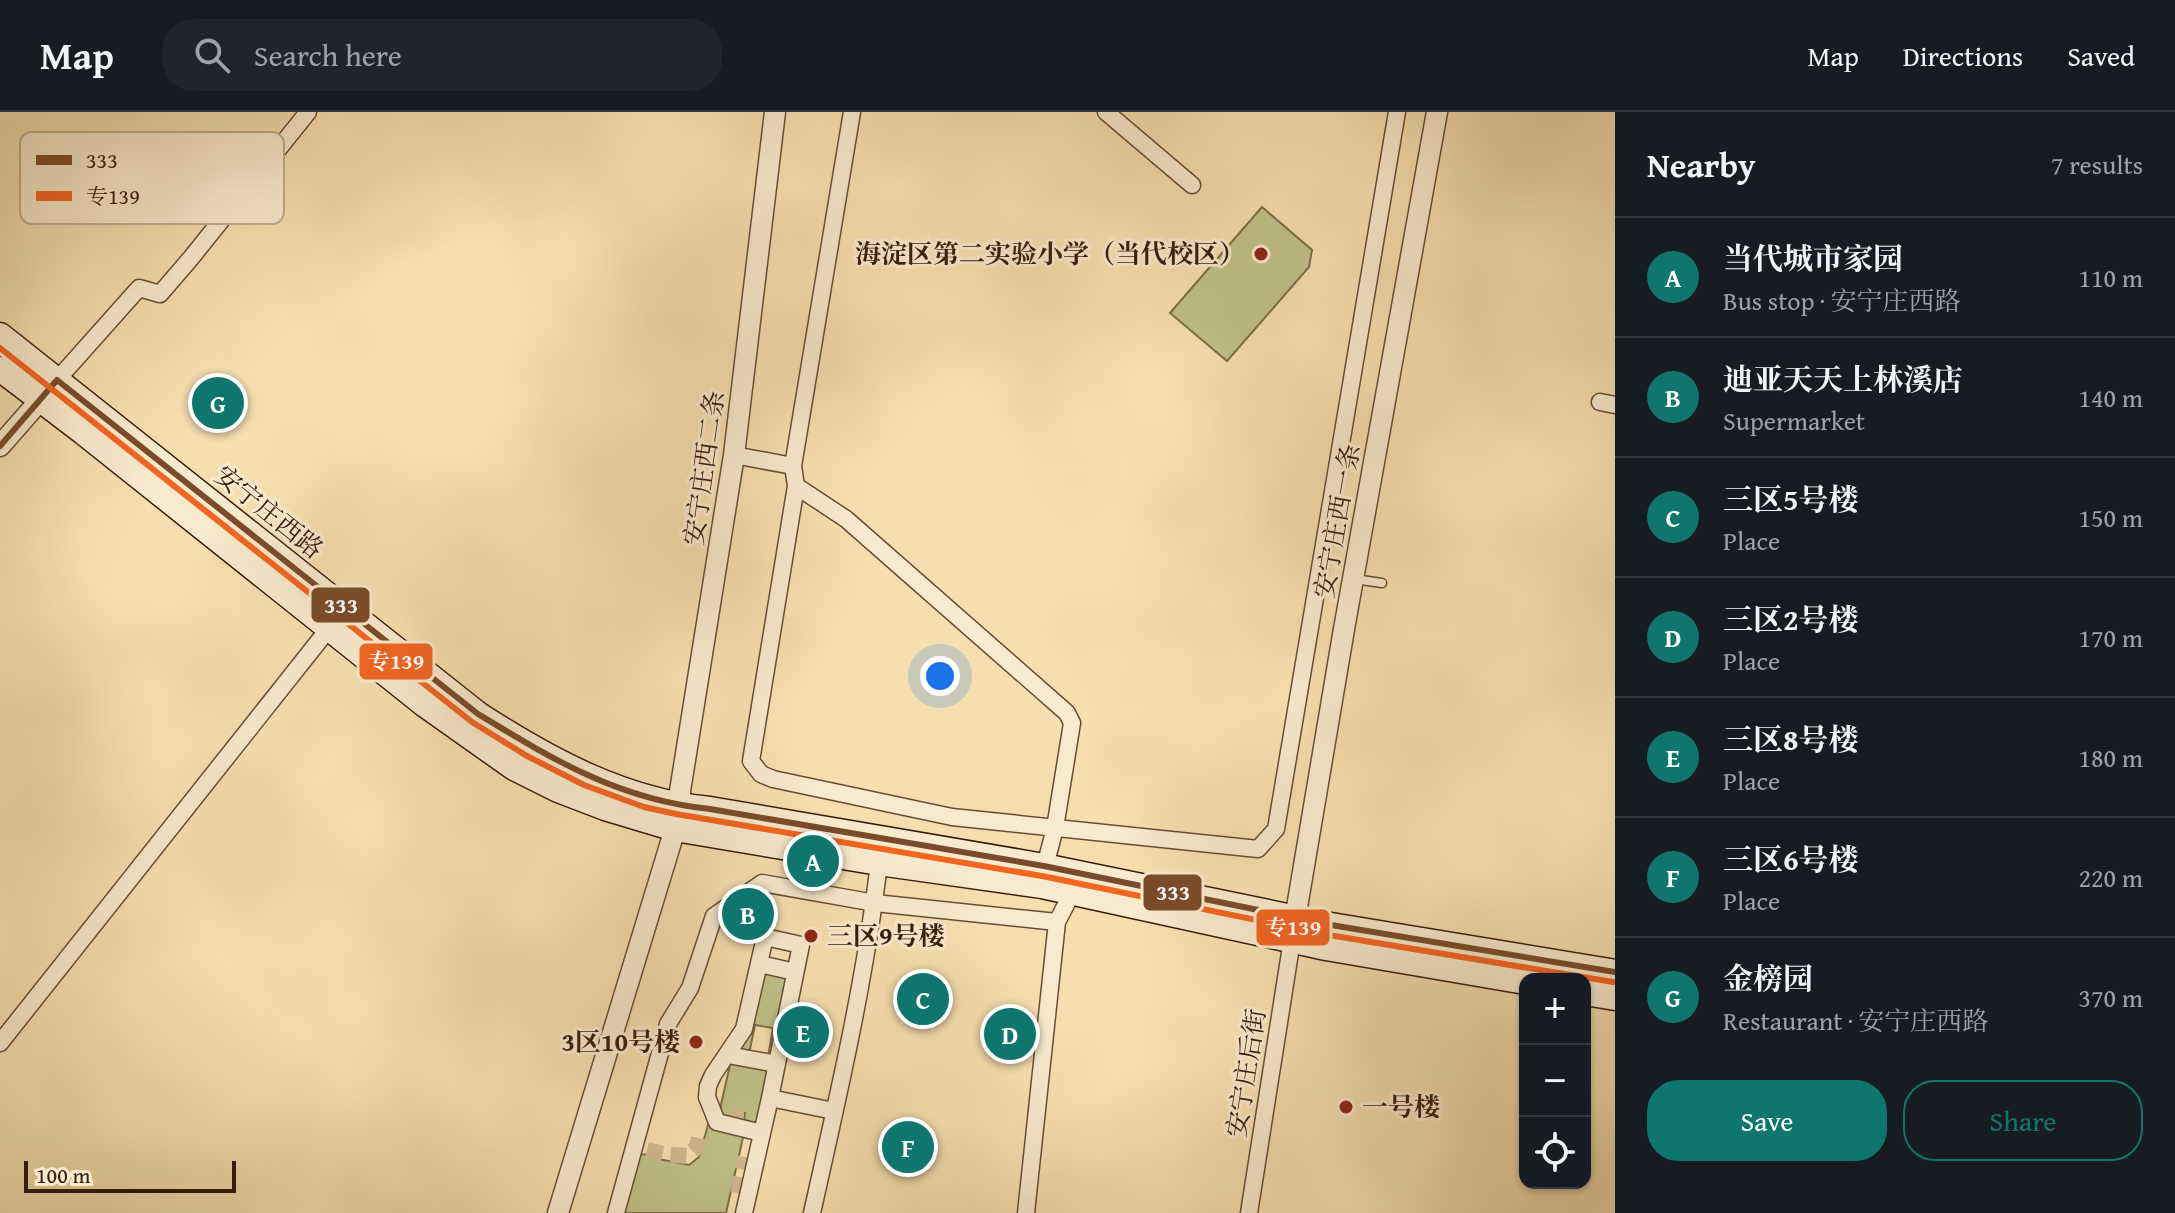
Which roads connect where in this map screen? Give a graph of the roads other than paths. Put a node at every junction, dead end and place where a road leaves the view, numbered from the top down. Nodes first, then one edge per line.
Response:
1 (308, 112) edge
2 (775, 112) edge
3 (852, 112) edge
4 (1106, 112) edge
5 (1397, 112) edge
6 (1437, 112) edge
7 (284, 142) edge
8 (1192, 185) dead end
9 (218, 224) edge
10 (0, 335) edge
11 (0, 369) edge
12 (57, 380) junction
13 (40, 401) junction
14 (0, 446) edge
15 (734, 455) junction
16 (793, 466) junction
17 (796, 486) junction
18 (1353, 578) junction
19 (1382, 583) dead end
20 (330, 627) junction
21 (678, 818) junction
22 (1055, 828) junction
23 (879, 863) junction
24 (1043, 876) junction
25 (1072, 893) junction
26 (875, 903) junction
27 (1057, 922) junction
28 (1294, 929) junction
29 (760, 964) junction
30 (795, 972) junction
31 (1615, 972) edge
32 (1519, 981) edge
33 (1591, 994) edge
34 (1615, 998) edge
35 (0, 1043) edge
36 (728, 1055) junction
37 (777, 1064) junction
38 (770, 1098) junction
39 (834, 1111) junction
40 (762, 1133) junction
41 (738, 1193) tunnel mouth
42 (558, 1213) edge
43 (616, 1213) edge
44 (734, 1213) edge
45 (744, 1213) edge
46 (812, 1213) edge
47 (1026, 1213) edge
48 (1249, 1213) edge

1 - 7 street
2 - 15 street, 安宁庄西二条
3 - 16 street
4 - 8 street
5 - 22 street
6 - 18 street, 安宁庄西一条
9 - 12 street
10 - 12 main road, 安宁庄西路
11 - 13 main road, 安宁庄西路
12 - 13 street
12 - 21 main road, 安宁庄西路
13 - 14 street
13 - 20 main road, 安宁庄西路
15 - 16 street
15 - 21 street, 安宁庄西二条
16 - 17 street
17 - 22 street
17 - 22 street
18 - 19 lane
18 - 28 street, 安宁庄西一条
20 - 21 main road, 安宁庄西路
20 - 35 street
21 - 23 main road, 安宁庄西路
21 - 24 main road
21 - 42 street, 安宁庄西二条
22 - 24 street
23 - 24 main road, 安宁庄西路
23 - 26 street
24 - 25 main road, 安宁庄西路
24 - 28 main road
25 - 27 street
25 - 28 main road, 安宁庄西路
26 - 27 street
26 - 39 street
26 - 43 street
27 - 47 street
28 - 31 main road
28 - 32 main road, 安宁庄西路
28 - 48 street, 安宁庄后街
29 - 30 street
29 - 30 street
29 - 36 street
30 - 37 street
33 - 34 main road
36 - 37 street
36 - 40 street
37 - 38 street
38 - 39 street
38 - 40 street
39 - 46 street
40 - 45 street
41 - 44 street

